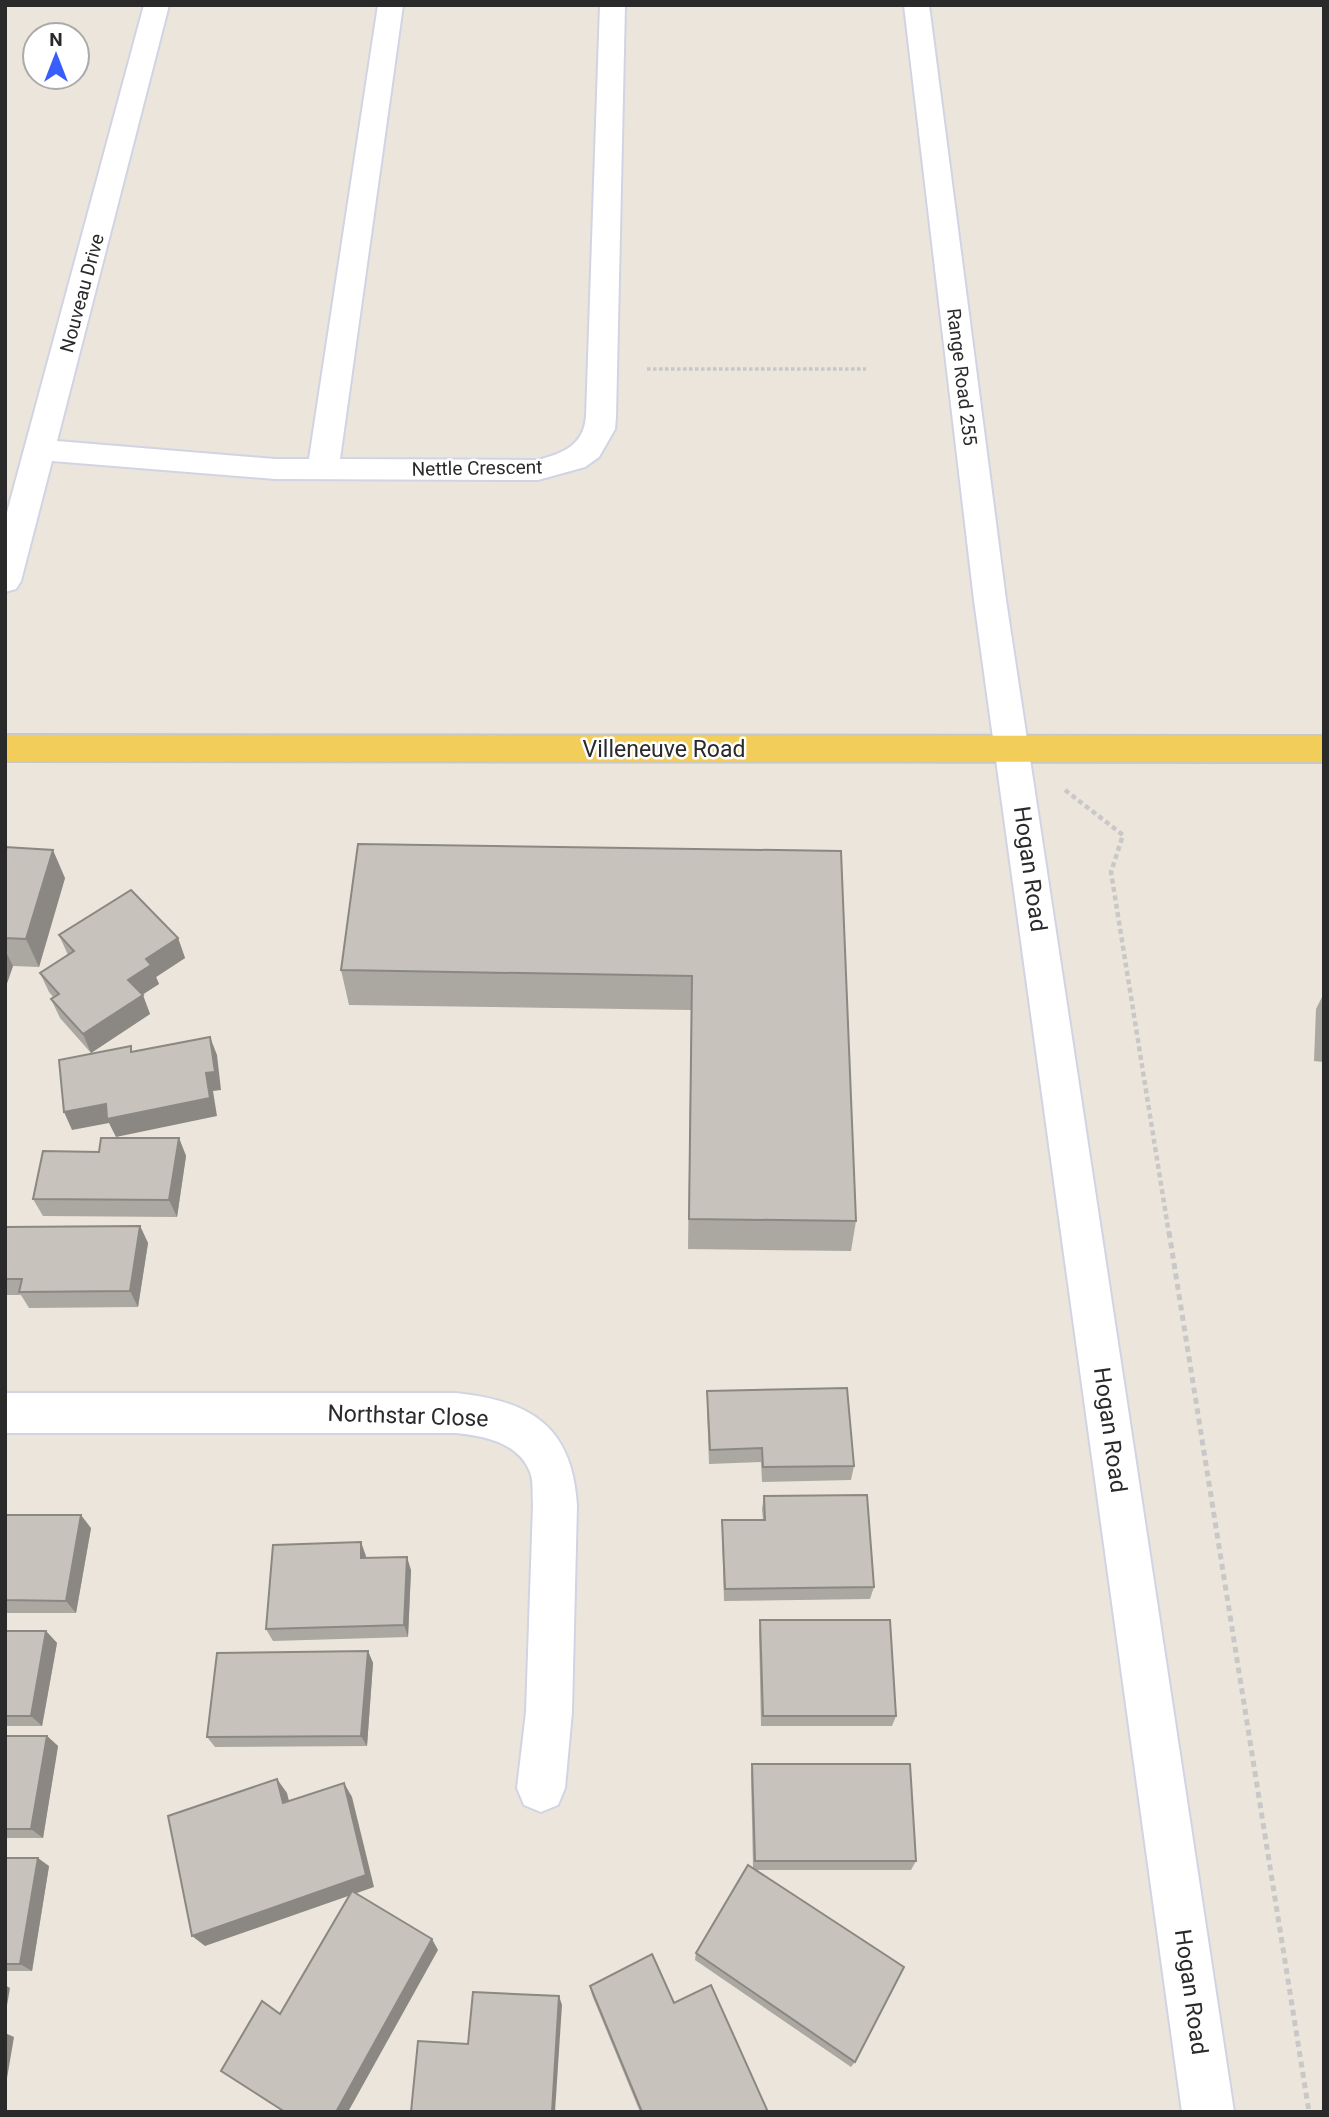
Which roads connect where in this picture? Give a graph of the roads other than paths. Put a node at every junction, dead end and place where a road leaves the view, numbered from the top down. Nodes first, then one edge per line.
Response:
1 (157, 5) edge
2 (391, 5) edge
3 (613, 5) edge
4 (916, 5) edge
5 (41, 450) junction
6 (323, 470) junction
7 (5, 581) edge
8 (5, 748) edge
9 (1012, 749) junction
10 (1324, 749) edge
11 (5, 1413) edge
12 (541, 1788) dead end
13 (1208, 2112) edge

1 - 5 street, Nouveau Drive
2 - 6 street
3 - 6 street, Nettle Crescent
4 - 9 street, Range Road 255
5 - 6 street, Nettle Crescent
5 - 7 street, Nouveau Drive
8 - 9 main road, Villeneuve Road
9 - 10 main road, Villeneuve Road
9 - 13 street, Hogan Road
11 - 12 street, Northstar Close

